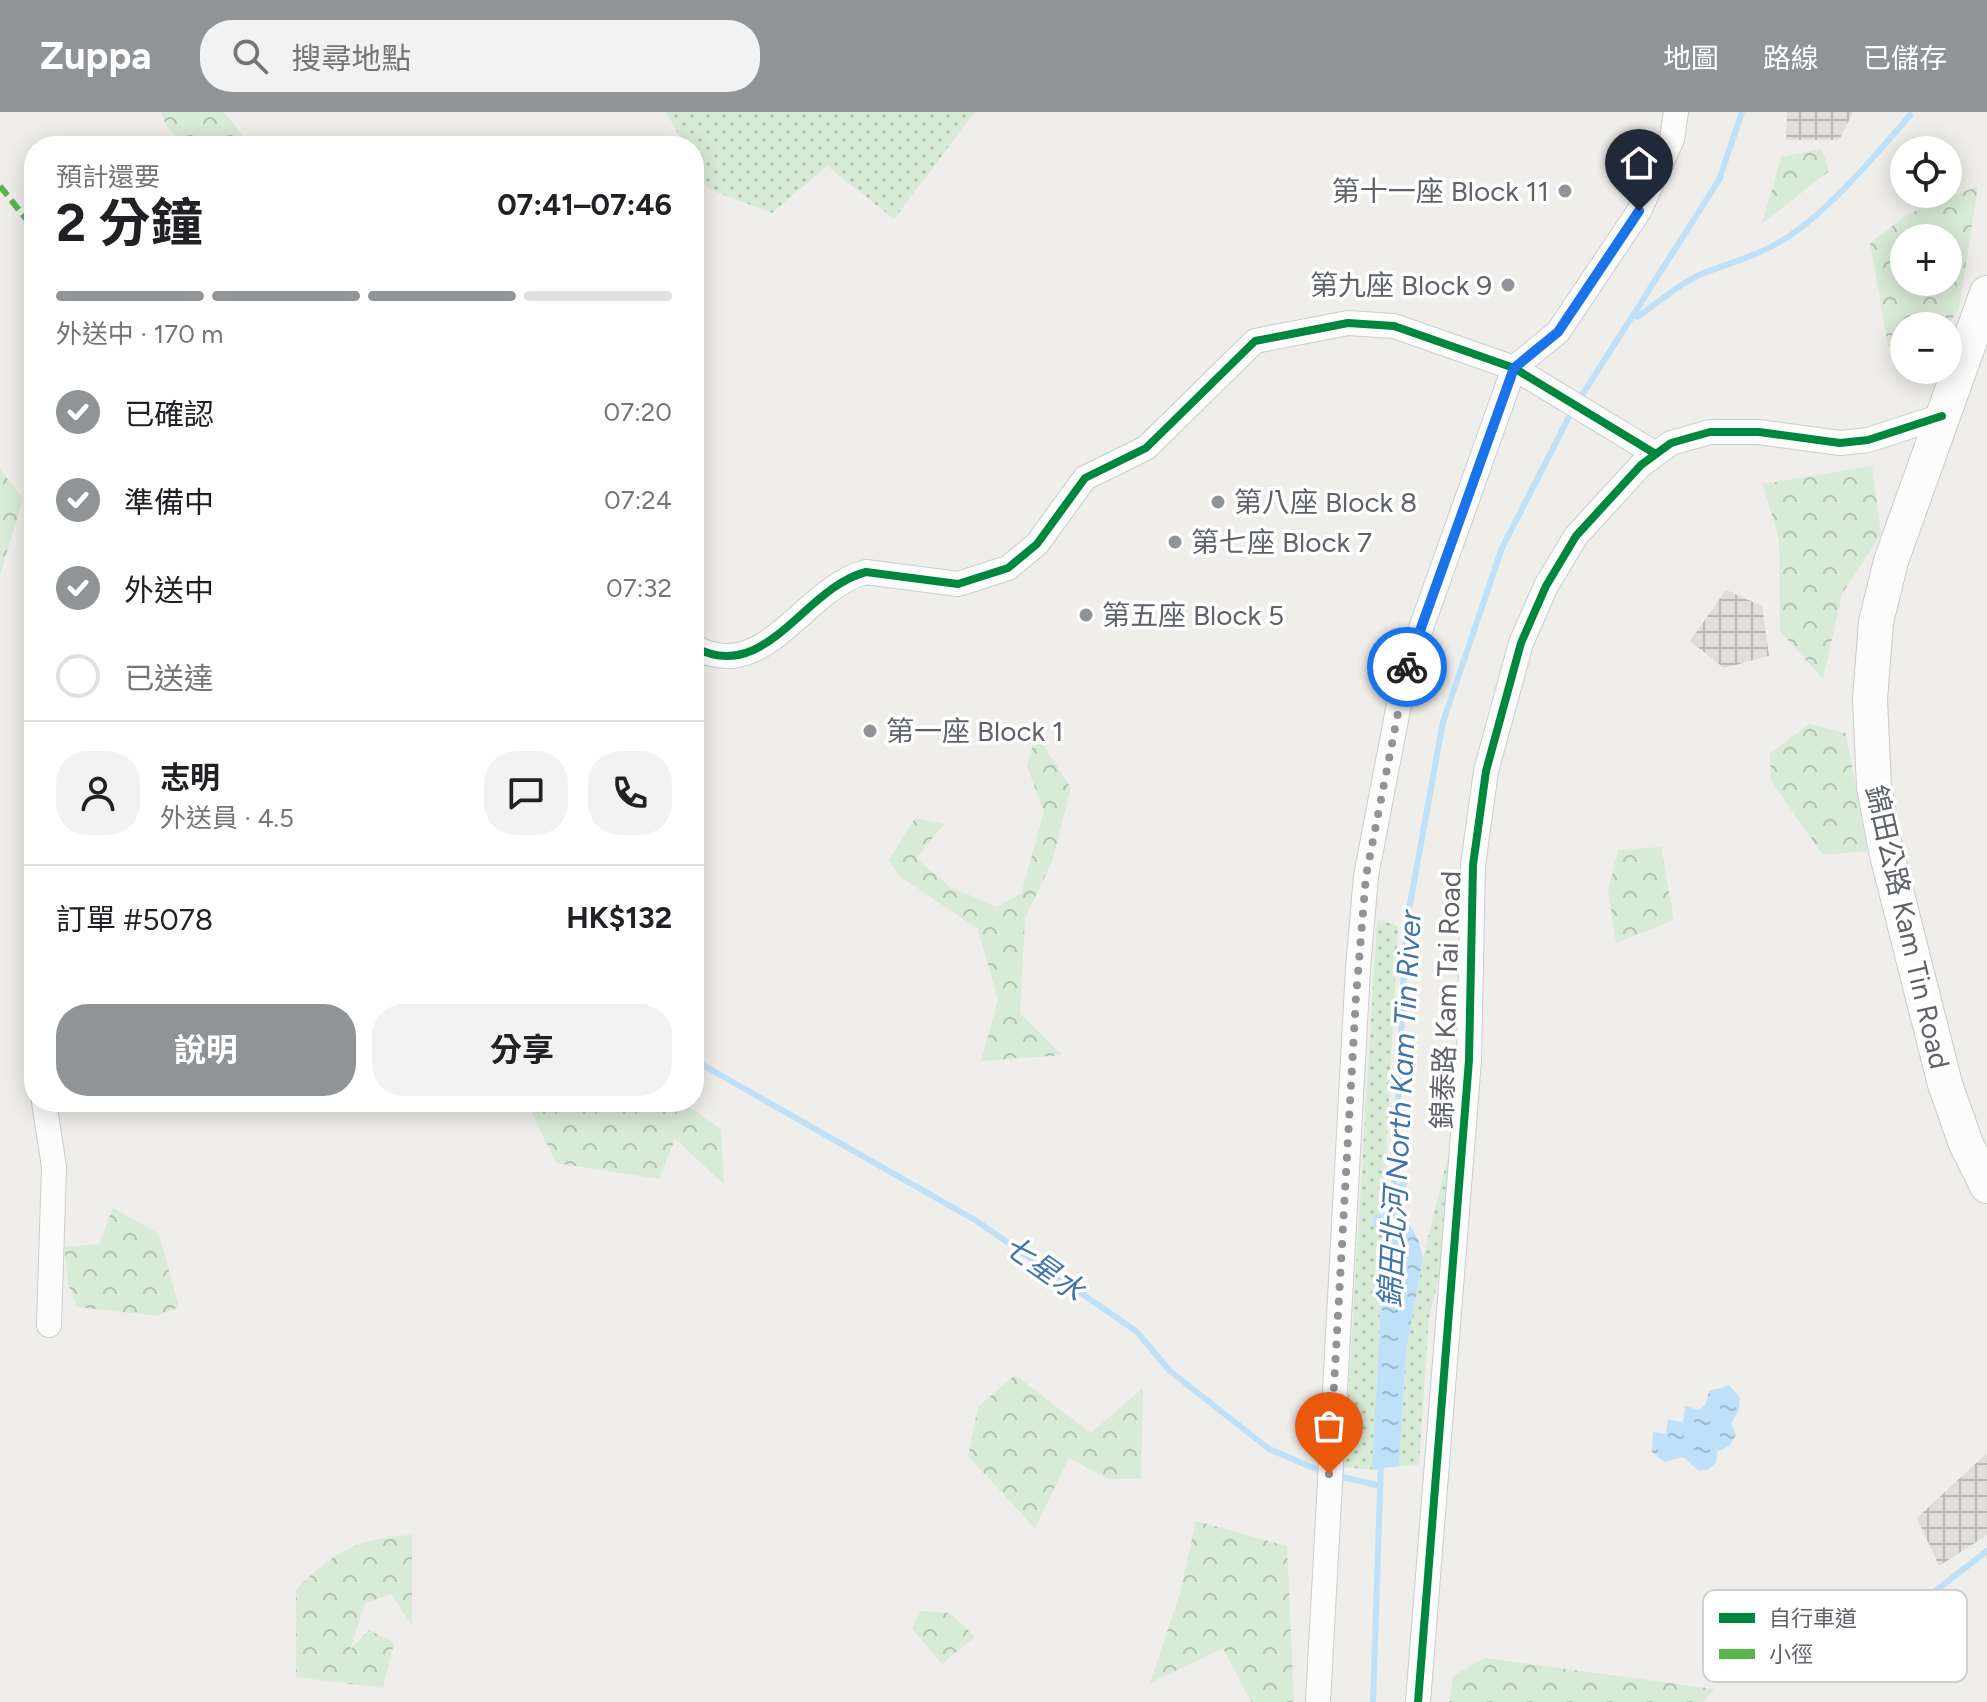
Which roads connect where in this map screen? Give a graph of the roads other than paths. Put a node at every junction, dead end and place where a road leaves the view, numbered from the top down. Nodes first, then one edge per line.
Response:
1 (1676, 112) edge
2 (1987, 293) edge
3 (1514, 368) junction
4 (1942, 416) junction
5 (1654, 453) junction
6 (704, 651) edge
7 (46, 1112) edge
8 (1987, 1186) edge
9 (49, 1325) dead end
10 (1318, 1702) edge
11 (1418, 1702) edge

1 - 3 street
2 - 4 main road, 錦田公路 Kam Tin Road
3 - 5 street
3 - 6 street
3 - 10 street
4 - 5 street, 錦泰路 Kam Tai Road
4 - 8 main road, 錦田公路 Kam Tin Road
5 - 11 street, 錦泰路 Kam Tai Road
7 - 9 street

